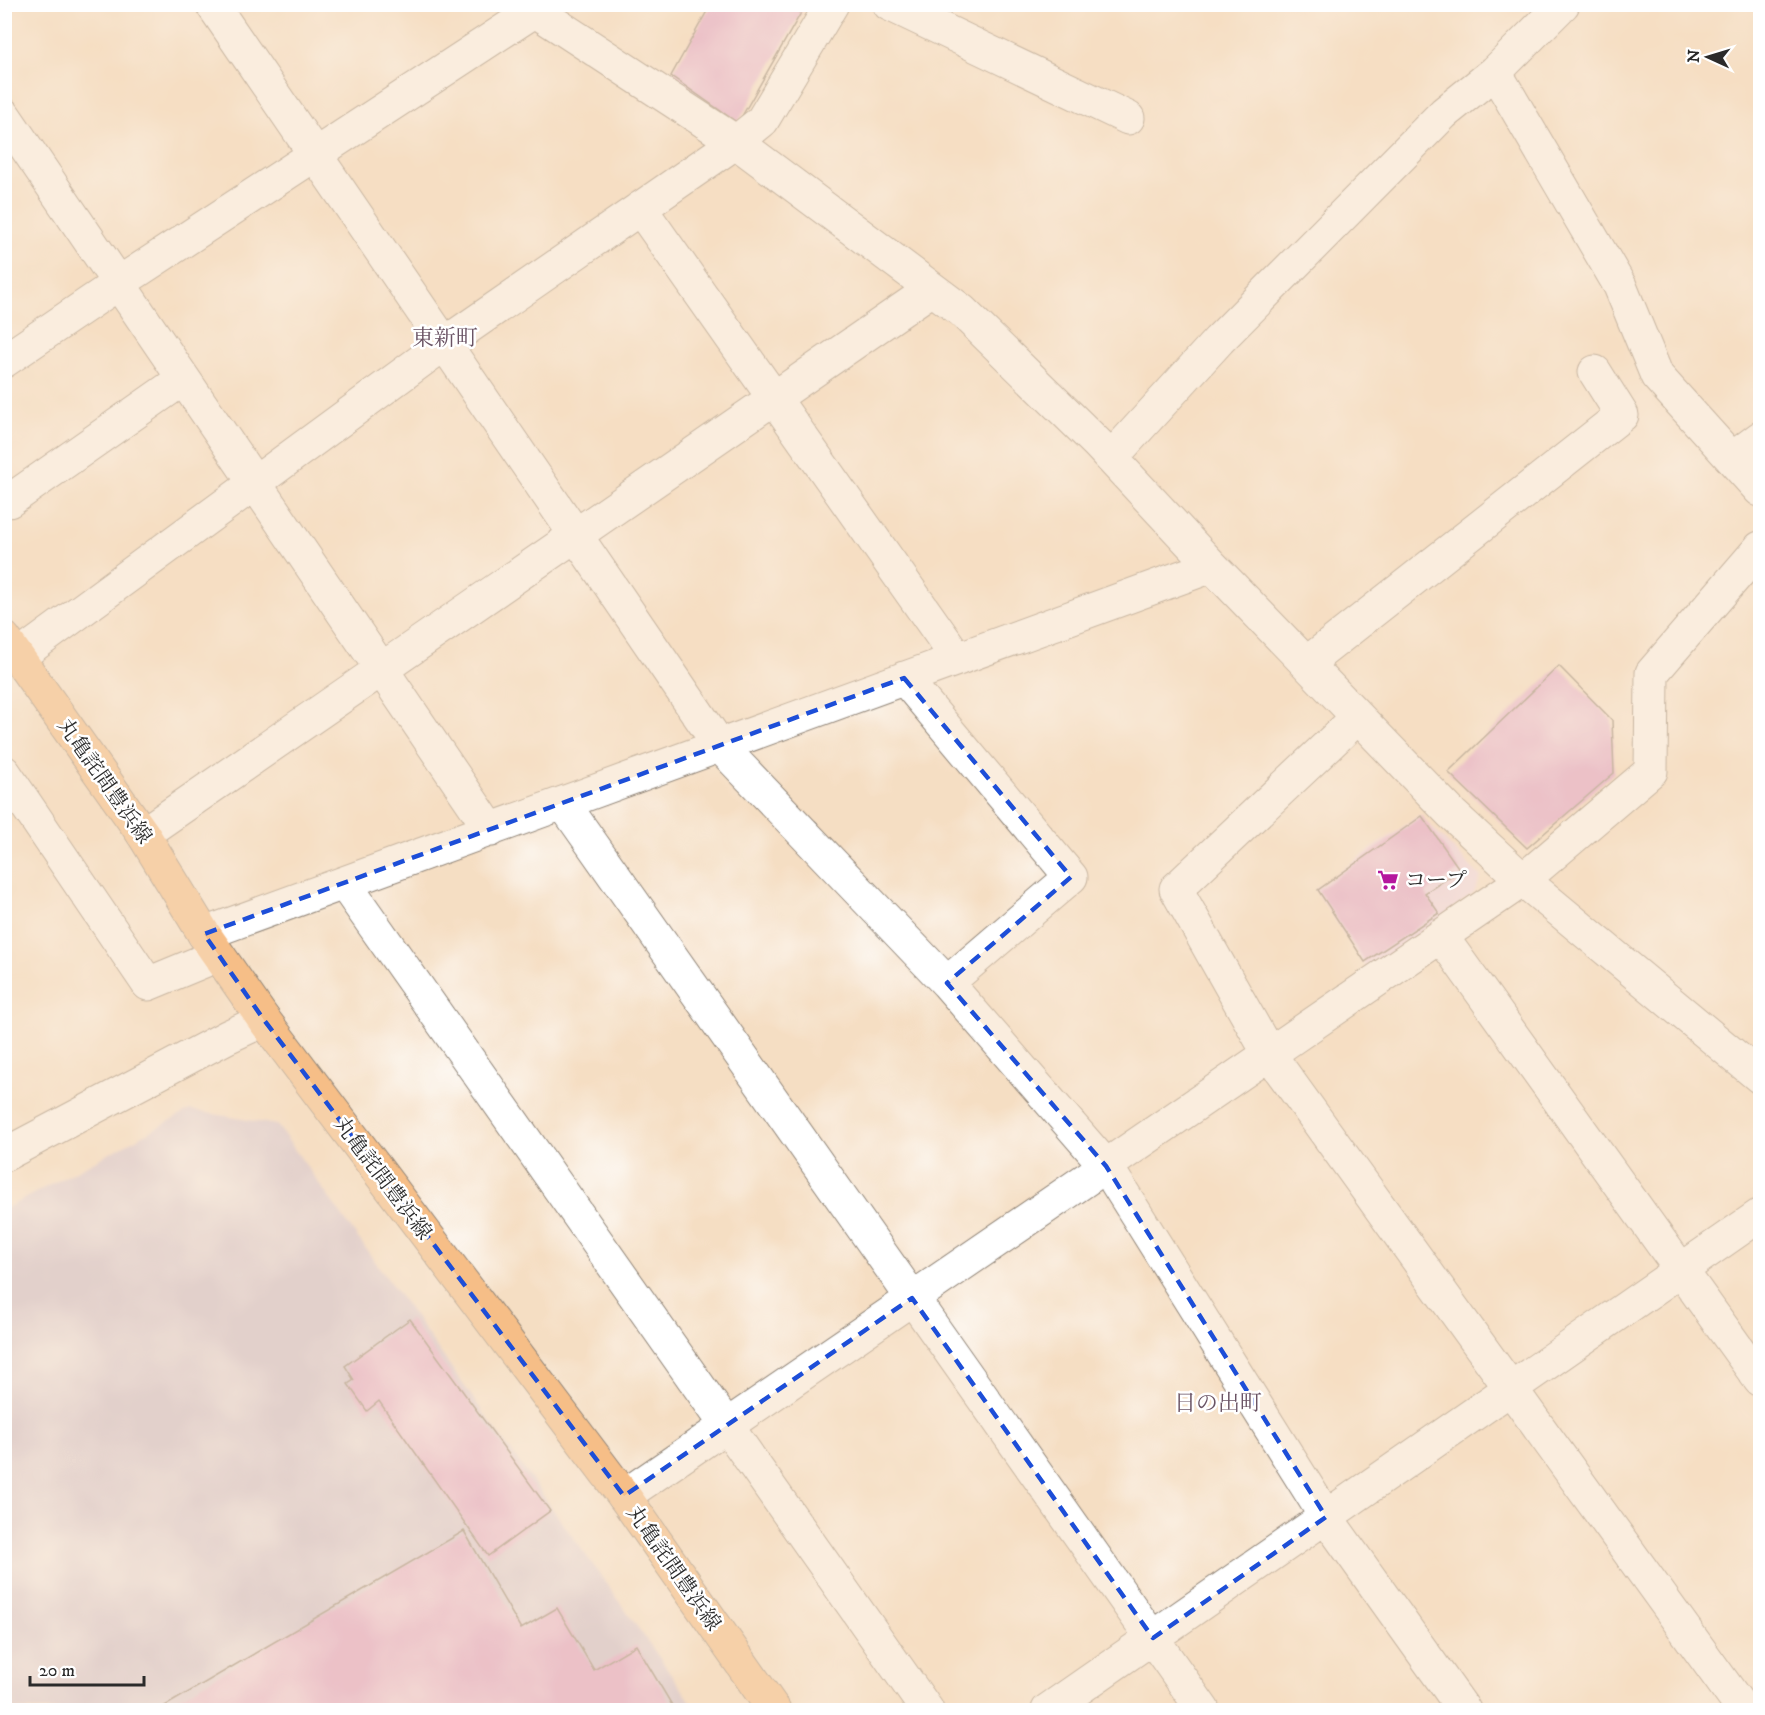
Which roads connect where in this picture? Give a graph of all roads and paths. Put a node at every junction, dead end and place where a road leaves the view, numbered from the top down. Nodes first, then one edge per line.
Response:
1 (212, 4) edge
2 (832, 4) edge
3 (889, 4) edge
4 (1563, 4) edge
5 (530, 8) edge
6 (1495, 72) junction
7 (4, 116) edge
8 (1128, 118) dead end
9 (736, 142) junction
10 (315, 155) junction
11 (640, 208) junction
12 (119, 283) junction
13 (932, 289) junction
14 (444, 344) junction
15 (4, 361) edge
16 (1595, 372) dead end
17 (183, 379) junction
18 (774, 399) junction
19 (1761, 438) edge
20 (1111, 458) junction
21 (1732, 459) junction
22 (255, 483) junction
23 (1761, 490) edge
24 (9, 501) dead end
25 (576, 536) junction
26 (1761, 548) edge
27 (1212, 566) junction
28 (11, 647) edge
29 (958, 658) junction
30 (1307, 663) junction
31 (381, 670) junction
32 (904, 678) junction
33 (1358, 717) junction
34 (720, 746) junction
35 (4, 772) edge
36 (563, 803) junction
37 (490, 830) junction
38 (143, 834) junction
39 (1522, 880) junction
40 (344, 883) junction
41 (1441, 936) junction
42 (211, 945) junction
43 (947, 983) junction
44 (264, 1020) junction
45 (1269, 1054) junction
46 (1761, 1077) edge
47 (4, 1155) edge
48 (1106, 1166) junction
49 (1761, 1215) edge
50 (1682, 1270) junction
51 (912, 1298) junction
52 (1761, 1380) edge
53 (1511, 1389) junction
54 (727, 1426) junction
55 (624, 1496) junction
56 (1326, 1517) junction
57 (1153, 1638) junction
58 (774, 1710) edge
59 (927, 1710) edge
60 (1048, 1710) edge
61 (1203, 1710) edge
62 (1464, 1710) edge
63 (1743, 1710) edge

1 - 10 street
2 - 9 street
3 - 8 street
4 - 6 street
5 - 9 street
5 - 10 street
6 - 20 street
6 - 21 street
7 - 12 street
9 - 11 street
9 - 13 street
10 - 12 street
10 - 14 street
11 - 14 street
11 - 18 street
12 - 15 street
12 - 17 street
13 - 18 street
13 - 20 street
14 - 22 street
14 - 25 street
16 - 30 street
17 - 22 street
17 - 24 street
18 - 25 street
18 - 29 street
19 - 21 street
20 - 27 street
21 - 23 street
22 - 28 street
22 - 31 street
25 - 31 street
25 - 34 street
26 - 39 street
27 - 29 street
27 - 30 street
28 - 38 main road, 丸亀詫間豊浜線
29 - 32 street
30 - 33 street
31 - 37 street
31 - 38 street
32 - 34 street
32 - 43 street
33 - 39 street
33 - 45 street
34 - 36 street
34 - 43 street
35 - 42 street
36 - 37 street
36 - 51 street
37 - 40 street
38 - 42 main road, 丸亀詫間豊浜線
39 - 41 street
39 - 46 street
40 - 42 street
40 - 54 street
41 - 45 street
41 - 50 street
42 - 44 main road, 丸亀詫間豊浜線
43 - 48 street
44 - 47 street
44 - 55 main road, 丸亀詫間豊浜線
45 - 48 street
45 - 53 street
48 - 51 street
48 - 56 street
49 - 50 street
50 - 52 street
50 - 53 street
51 - 54 street
51 - 57 street
53 - 56 street
53 - 63 street
54 - 55 street
54 - 59 street
55 - 58 main road, 丸亀詫間豊浜線
56 - 57 street
56 - 62 street
57 - 60 street
57 - 61 street

